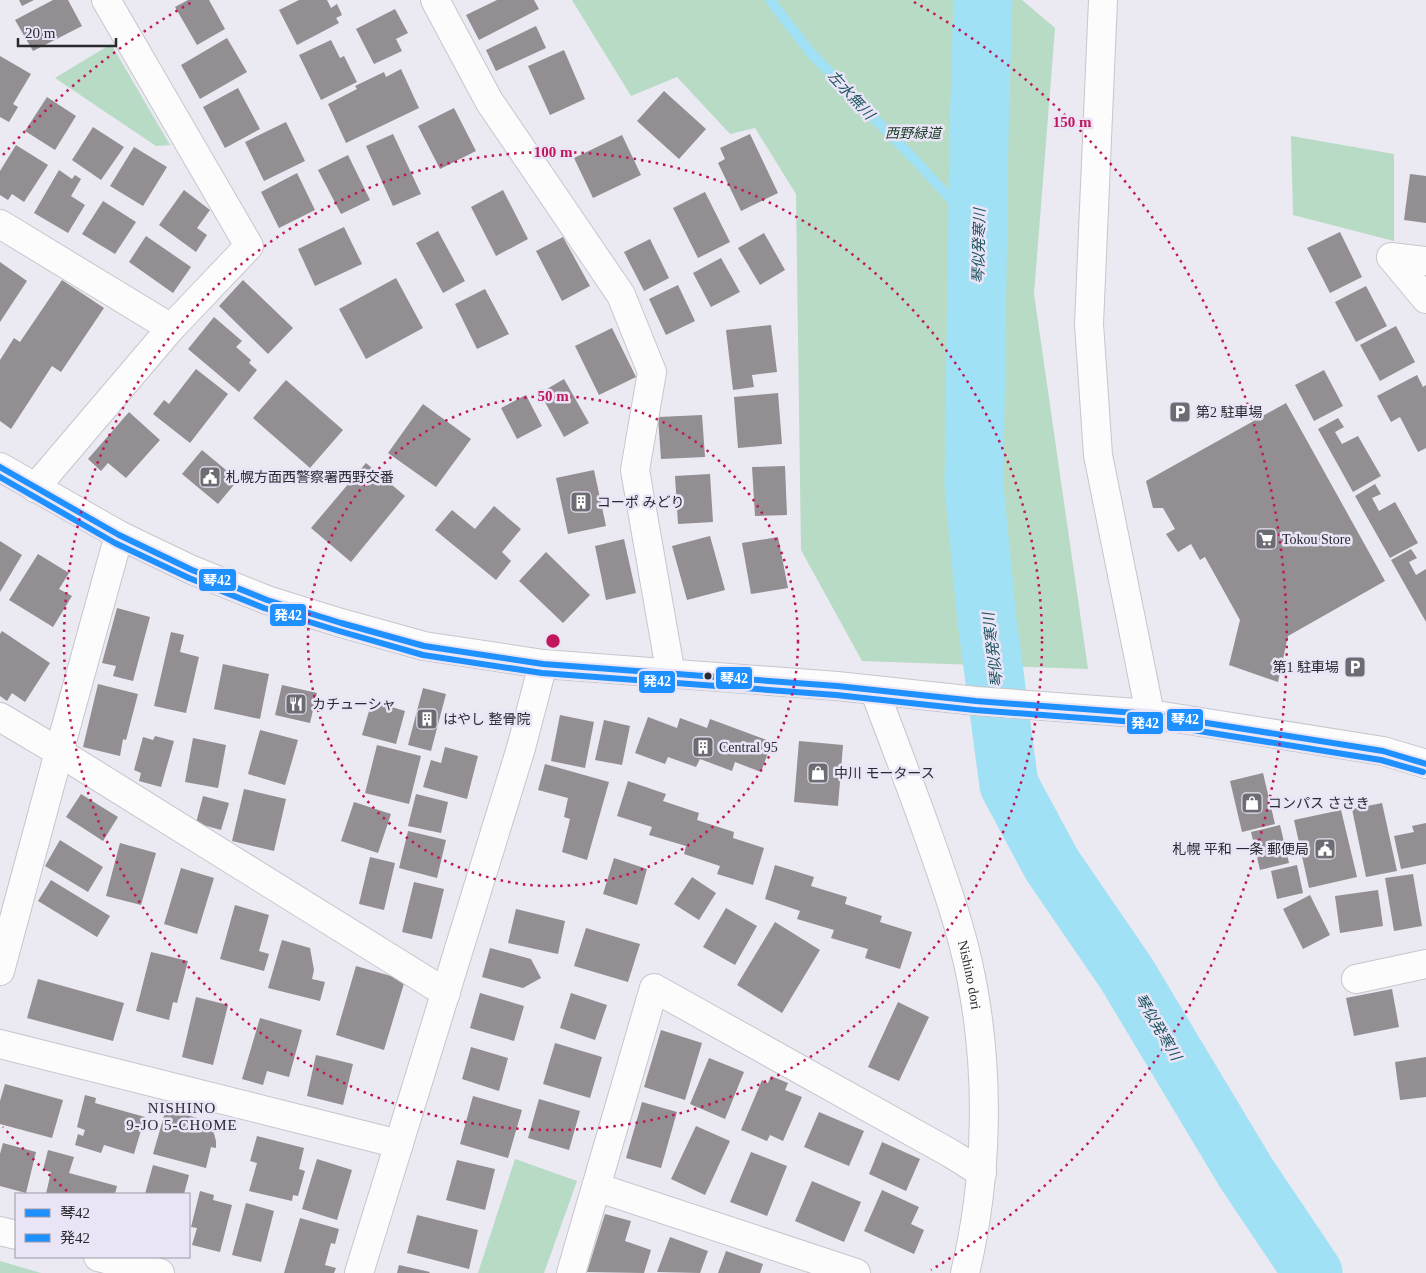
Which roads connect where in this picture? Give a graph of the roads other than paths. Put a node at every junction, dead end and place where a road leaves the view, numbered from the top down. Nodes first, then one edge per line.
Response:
1 (106, 0) edge
2 (435, 0) edge
3 (1103, 0) edge
4 (0, 224) edge
5 (1426, 261) edge
6 (1426, 299) edge
7 (171, 328) junction
8 (0, 468) edge
9 (35, 488) junction
10 (120, 535) junction
11 (543, 664) junction
12 (671, 675) junction
13 (874, 690) junction
14 (1150, 714) junction
15 (0, 717) edge
16 (59, 752) junction
17 (1426, 764) edge
18 (1426, 964) edge
19 (0, 971) edge
20 (1356, 979) dead end
21 (446, 992) junction
22 (0, 1044) edge
23 (399, 1144) junction
24 (982, 1173) junction
25 (596, 1187) junction
26 (0, 1231) edge
27 (15, 1235) edge
28 (102, 1258) edge
29 (160, 1273) edge
30 (359, 1273) edge
31 (572, 1273) edge
32 (856, 1273) edge
33 (965, 1273) edge

1 - 7 street
2 - 12 street
3 - 14 street
4 - 7 street
5 - 6 street
7 - 9 street
8 - 9 street
9 - 10 street
10 - 11 street
10 - 16 street
11 - 12 street
11 - 21 street
12 - 13 street
13 - 14 street
13 - 24 street, Nishino dori
14 - 17 street
15 - 16 street
16 - 19 street
16 - 21 street
18 - 20 street
21 - 23 street
22 - 23 street
23 - 30 street
24 - 25 street
24 - 33 street, Nishino dori
25 - 31 street
25 - 32 street
26 - 27 street
28 - 29 street

